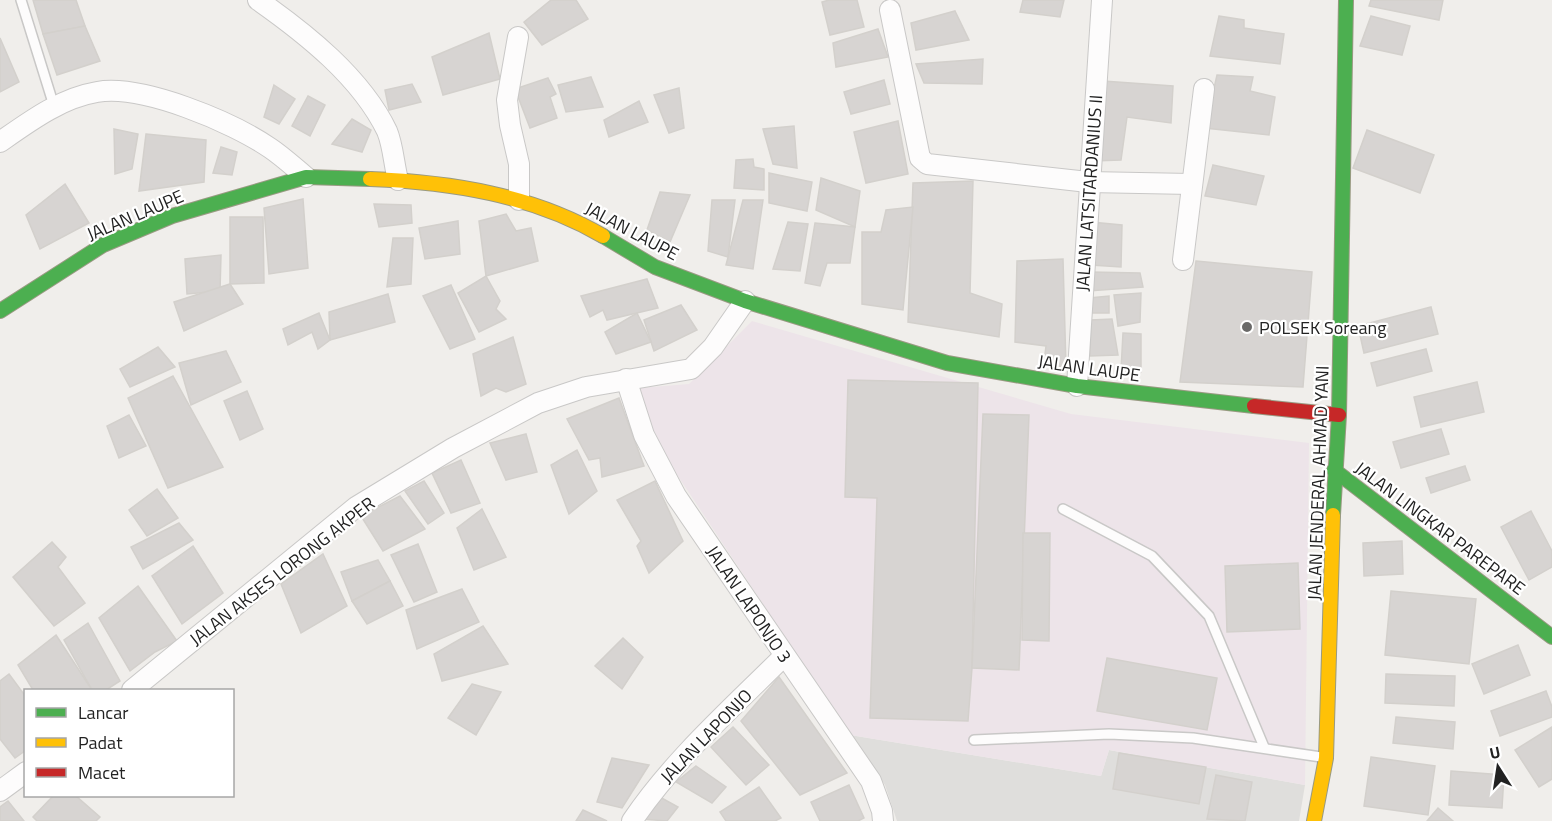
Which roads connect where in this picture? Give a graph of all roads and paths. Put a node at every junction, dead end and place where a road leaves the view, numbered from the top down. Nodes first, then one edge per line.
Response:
1 (21, 0) edge
2 (258, 0) edge
3 (1102, 0) edge
4 (1346, 0) edge
5 (890, 10) dead end
6 (518, 37) dead end
7 (1204, 89) dead end
8 (54, 106) junction
9 (0, 142) edge
10 (306, 177) junction
11 (398, 180) junction
12 (1088, 182) junction
13 (1191, 184) junction
14 (519, 200) junction
15 (1183, 260) dead end
16 (745, 301) junction
17 (0, 311) edge
18 (626, 379) junction
19 (1077, 386) junction
20 (1339, 415) junction
21 (1334, 470) junction
22 (1063, 509) dead end
23 (1552, 637) edge
24 (784, 656) junction
25 (133, 689) edge
26 (974, 740) dead end
27 (1264, 747) junction
28 (1326, 758) junction
29 (24, 773) edge
30 (0, 791) edge
31 (632, 821) edge
32 (883, 821) edge
33 (1314, 821) edge

1 - 8 lane
2 - 11 street
3 - 12 street, JALAN LATSITARDANIUS II
4 - 20 main road, JALAN JENDERAL AHMAD YANI
5 - 12 street
6 - 14 street
7 - 13 street
8 - 9 street
8 - 10 street
10 - 11 main road, JALAN LAUPE
10 - 17 main road, JALAN LAUPE
11 - 14 main road, JALAN LAUPE
12 - 13 street
12 - 19 street, JALAN LATSITARDANIUS II
13 - 15 street
14 - 16 main road, JALAN LAUPE
16 - 18 street, JALAN AKSES LORONG AKPER
16 - 19 main road, JALAN LAUPE
18 - 24 street, JALAN LAPONJO 3
18 - 25 street, JALAN AKSES LORONG AKPER
19 - 20 main road, JALAN LAUPE
20 - 21 main road, JALAN JENDERAL AHMAD YANI
21 - 23 main road, JALAN LINGKAR PAREPARE
21 - 28 main road, JALAN JENDERAL AHMAD YANI
22 - 27 lane
24 - 31 street, JALAN LAPONJO
24 - 32 street, JALAN LAPONJO 3
26 - 27 lane
27 - 28 lane
28 - 33 main road, JALAN JENDERAL AHMAD YANI
29 - 30 street

